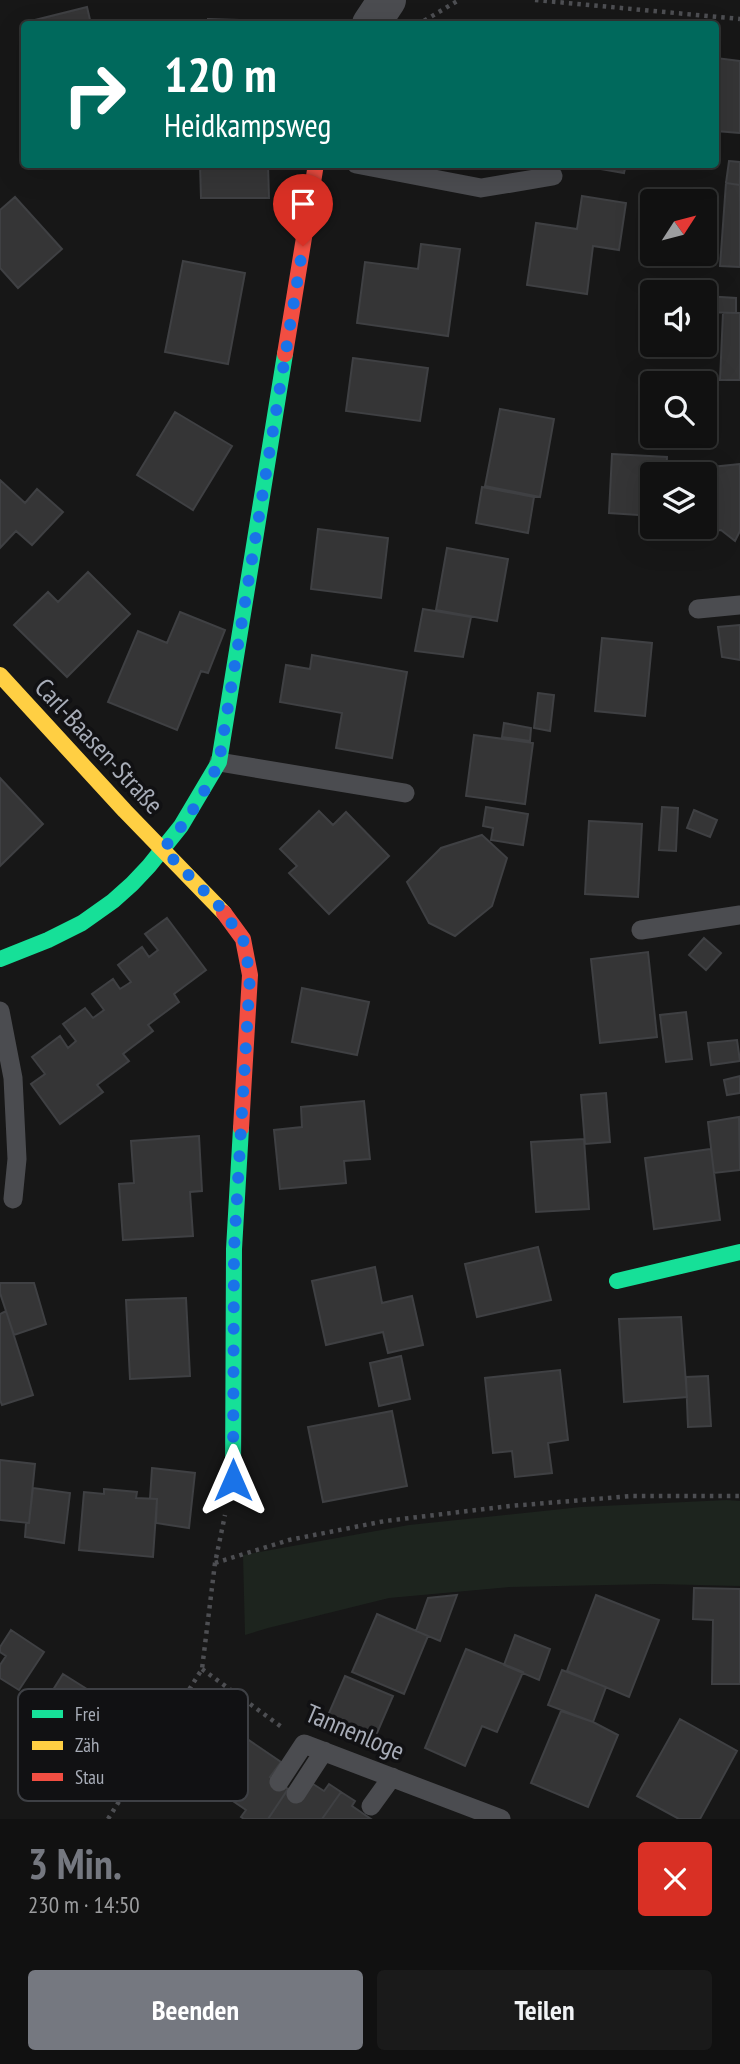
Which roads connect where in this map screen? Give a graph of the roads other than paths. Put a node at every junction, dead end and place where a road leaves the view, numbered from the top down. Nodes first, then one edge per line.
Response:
1 (387, 0) edge
2 (373, 21) edge
3 (315, 168) edge
4 (377, 168) edge
5 (553, 176) dead end
6 (740, 605) edge
7 (698, 609) dead end
8 (0, 675) edge
9 (219, 762) junction
10 (405, 793) dead end
11 (163, 849) junction
12 (740, 915) edge
13 (641, 930) dead end
14 (0, 959) edge
15 (0, 1011) edge
16 (13, 1199) dead end
17 (740, 1252) edge
18 (617, 1282) dead end
19 (233, 1480) road end
20 (324, 1751) junction
21 (393, 1777) junction
22 (279, 1782) dead end
23 (296, 1794) dead end
24 (371, 1807) dead end
25 (501, 1819) edge

1 - 2 street
3 - 9 street
4 - 5 lane
6 - 7 lane
8 - 11 street, Carl-Baasen-Straße
9 - 10 lane
9 - 11 street
11 - 14 street
11 - 19 street, Carl-Baasen-Straße
12 - 13 lane
15 - 16 lane
17 - 18 street
20 - 21 lane, Tannenloge
20 - 22 lane, Tannenloge
20 - 23 lane
21 - 24 lane
21 - 25 lane, Tannenloge

